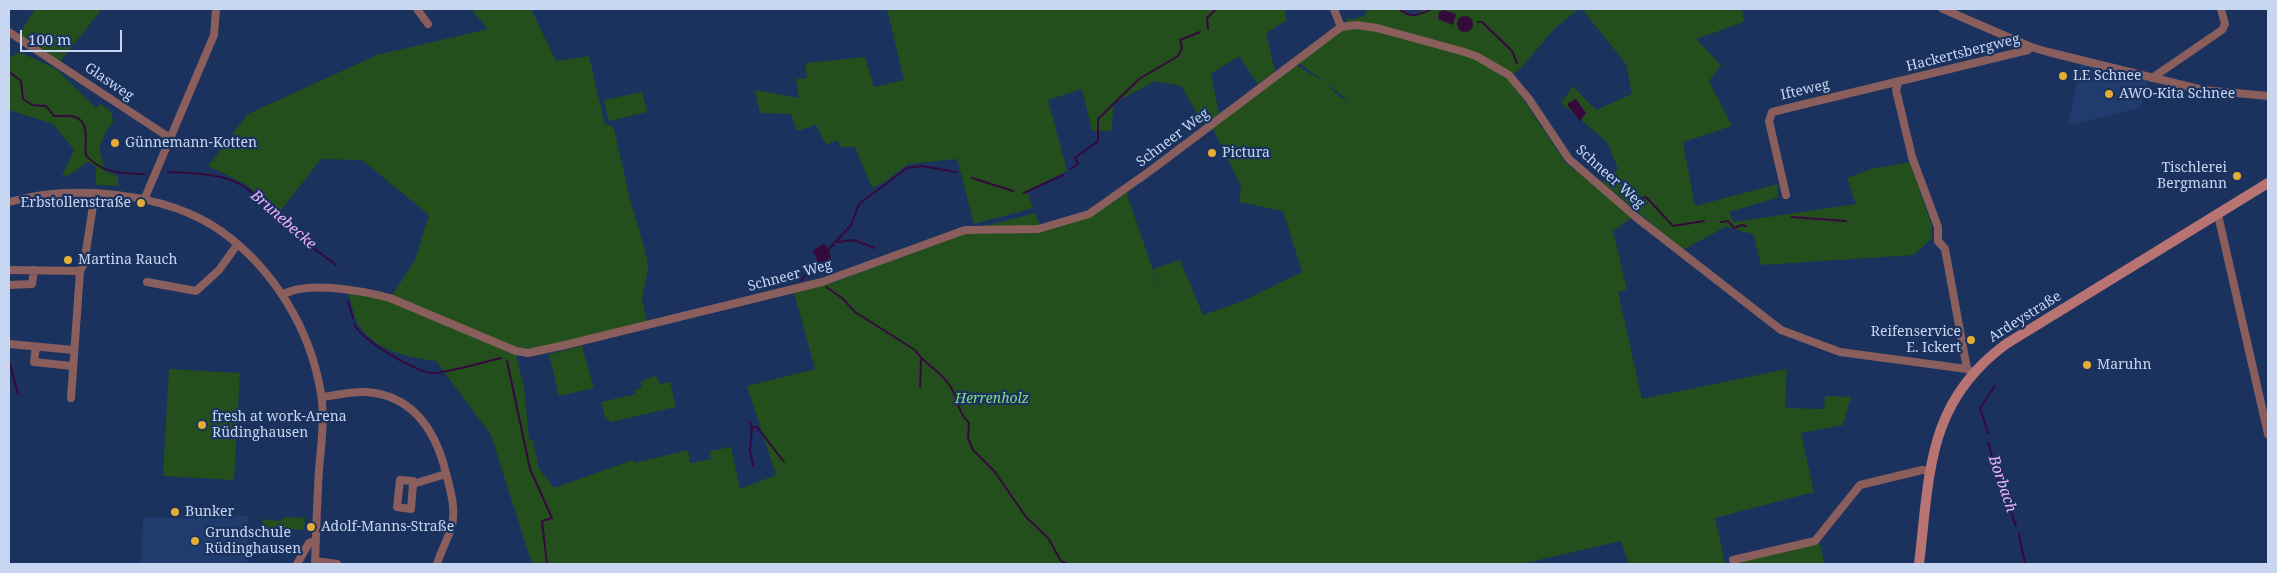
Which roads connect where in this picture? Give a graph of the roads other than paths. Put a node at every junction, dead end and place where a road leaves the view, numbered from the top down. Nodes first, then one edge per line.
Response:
1 (216, 9) edge
2 (417, 9) edge
3 (1334, 9) edge
4 (1943, 9) edge
5 (2221, 9) edge
6 (428, 24) dead end
7 (1341, 27) junction
8 (9, 32) edge
9 (2031, 47) junction
10 (2152, 78) junction
11 (1899, 82) junction
12 (2268, 96) edge
13 (170, 138) junction
14 (2268, 184) edge
15 (95, 193) junction
16 (1786, 195) dead end
17 (144, 200) junction
18 (9, 202) edge
19 (2218, 215) junction
20 (237, 245) junction
21 (9, 270) edge
22 (34, 270) junction
23 (80, 271) junction
24 (147, 282) dead end
25 (9, 284) edge
26 (282, 296) junction
27 (9, 344) edge
28 (36, 347) junction
29 (74, 350) junction
30 (72, 366) junction
31 (1970, 371) junction
32 (322, 397) junction
33 (71, 398) dead end
34 (2266, 411) edge
35 (2268, 434) edge
36 (1931, 471) junction
37 (446, 474) junction
38 (413, 484) junction
39 (397, 507) junction
40 (391, 515) dead end
41 (314, 541) junction
42 (1733, 560) dead end
43 (315, 562) edge
44 (297, 564) edge
45 (336, 564) edge
46 (437, 564) edge
47 (1919, 564) edge

1 - 13 street
2 - 6 street
3 - 7 street
4 - 9 street, Hackertsbergweg
5 - 10 street
7 - 26 street, Schneer Weg
7 - 31 street, Schneer Weg
8 - 13 street, Glasweg
9 - 10 street, Hackertsbergweg
9 - 11 street, Hackertsbergweg
10 - 12 street, Hackertsbergweg
11 - 16 street, Ifteweg
11 - 31 street
13 - 17 street
14 - 19 main road, Ardeystraße
15 - 17 street
15 - 18 street
15 - 23 street
17 - 20 street
19 - 31 main road, Ardeystraße
19 - 34 street
20 - 24 street
20 - 26 street
21 - 22 street
22 - 23 street
22 - 25 street
23 - 29 street
26 - 32 street
27 - 28 street
28 - 29 street
28 - 30 street
29 - 30 street
30 - 33 street
31 - 36 main road, Ardeystraße
32 - 37 street
32 - 41 street
34 - 35 street
36 - 42 street
36 - 47 main road, Ardeystraße
37 - 38 street
37 - 46 street
38 - 39 street
38 - 39 street
39 - 40 street
41 - 43 street
41 - 44 street
43 - 45 street

